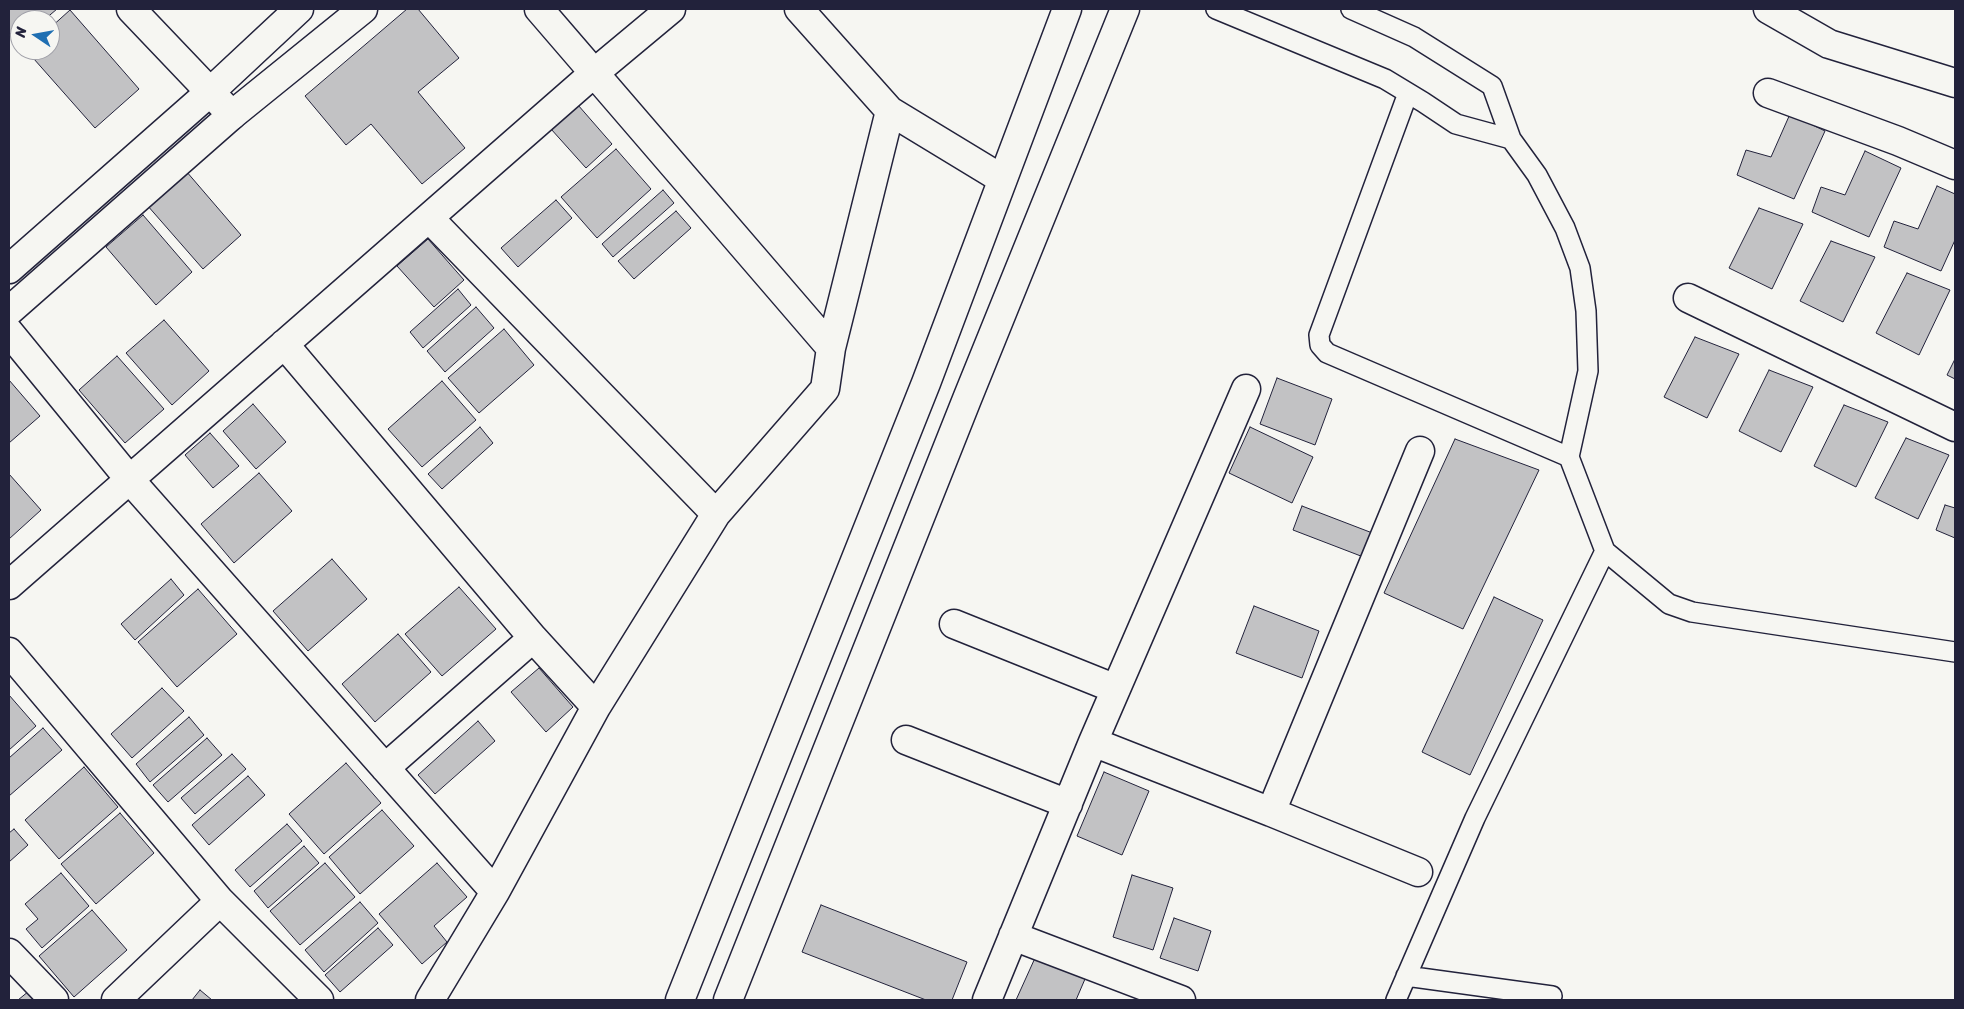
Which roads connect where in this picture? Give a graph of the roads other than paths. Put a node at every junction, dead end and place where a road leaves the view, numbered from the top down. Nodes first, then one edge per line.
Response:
1 (131, 9) edge
2 (298, 9) edge
3 (363, 9) edge
4 (538, 9) edge
5 (671, 9) edge
6 (799, 9) edge
7 (1067, 9) edge
8 (1125, 9) edge
9 (1216, 9) edge
10 (1351, 9) edge
11 (1768, 9) edge
12 (593, 74) junction
13 (1955, 83) edge
14 (210, 92) junction
15 (1408, 93) junction
16 (1768, 93) dead end
17 (890, 111) junction
18 (232, 115) junction
19 (1511, 139) junction
20 (1955, 166) edge
21 (1002, 179) junction
22 (429, 218) junction
23 (9, 269) edge
24 (1688, 298) dead end
25 (9, 311) edge
26 (9, 332) edge
27 (284, 344) junction
28 (831, 348) junction
29 (1246, 389) dead end
30 (1955, 427) edge
31 (1420, 451) dead end
32 (1569, 456) junction
33 (130, 480) junction
34 (716, 514) junction
35 (1605, 551) junction
36 (9, 584) edge
37 (954, 624) dead end
38 (533, 638) junction
39 (9, 652) edge
40 (1955, 652) edge
41 (1116, 689) junction
42 (596, 707) junction
43 (906, 740) dead end
44 (1093, 742) junction
45 (385, 768) junction
46 (1068, 804) junction
47 (1271, 812) junction
48 (1418, 872) dead end
49 (495, 892) junction
50 (220, 901) junction
51 (1013, 936) junction
52 (9, 953) edge
53 (1406, 976) junction
54 (1552, 996) dead end
55 (54, 1000) edge
56 (116, 1000) edge
57 (318, 1000) edge
58 (430, 1000) edge
59 (680, 1000) edge
60 (728, 1000) edge
61 (987, 1000) edge
62 (1181, 1000) edge
63 (1396, 1000) edge

1 - 14 street
2 - 14 street
3 - 18 street
4 - 12 street
5 - 12 street
6 - 17 street
7 - 21 street
8 - 60 street
9 - 15 lane
10 - 19 lane
11 - 13 street
12 - 22 street
12 - 28 street
14 - 18 street
14 - 23 street
15 - 19 lane
15 - 32 lane
16 - 20 street
17 - 21 street
17 - 28 street
18 - 25 street
19 - 32 lane
21 - 59 street
22 - 27 street
22 - 34 street
24 - 30 street
26 - 33 street
27 - 33 street
27 - 38 street
28 - 34 street
29 - 41 street
31 - 47 street
32 - 35 lane
33 - 36 street
33 - 45 street
34 - 42 street
35 - 40 lane
35 - 53 lane
37 - 41 street
38 - 42 street
38 - 45 street
39 - 50 street
41 - 44 street
42 - 49 street
43 - 46 street
44 - 46 street
44 - 47 street
45 - 49 street
46 - 51 street
47 - 48 street
49 - 58 street
50 - 56 street
50 - 57 street
51 - 61 street
51 - 62 street
52 - 55 street
53 - 54 lane
53 - 63 lane

